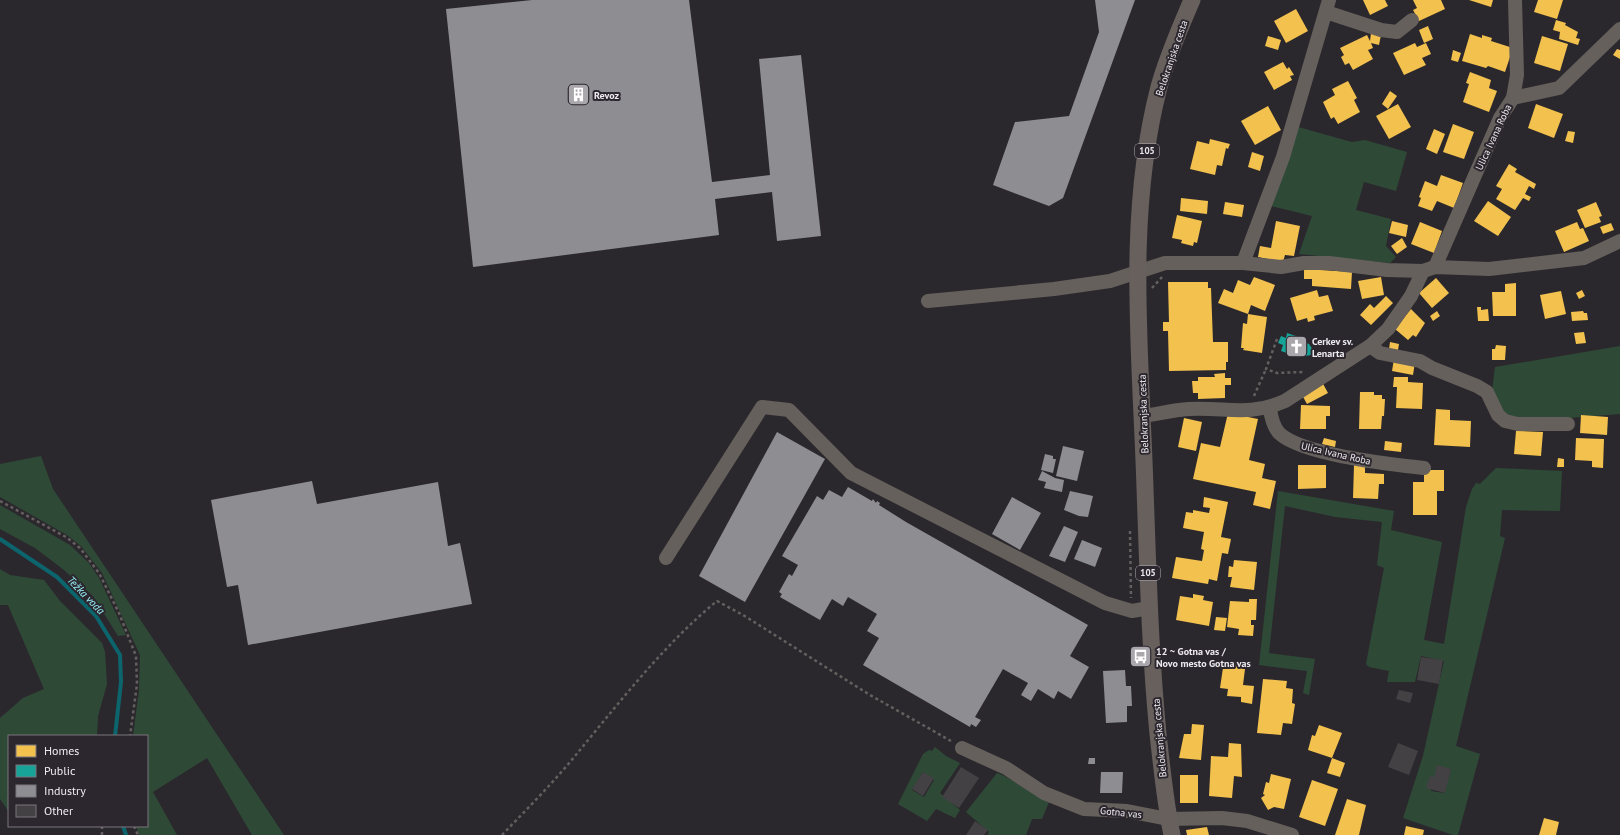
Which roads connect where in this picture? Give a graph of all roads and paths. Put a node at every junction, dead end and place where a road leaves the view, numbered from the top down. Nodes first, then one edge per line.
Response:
1 (1192, 0) edge
2 (1514, 0) edge
3 (1327, 6) edge
4 (1412, 20) dead end
5 (1620, 29) edge
6 (1513, 98) junction
7 (1620, 241) edge
8 (1165, 263) junction
9 (1243, 263) junction
10 (1429, 269) junction
11 (1138, 272) junction
12 (1149, 291) dead end
13 (928, 301) dead end
14 (1277, 339) dead end
15 (1370, 346) junction
16 (1266, 369) junction
17 (1309, 372) dead end
18 (1270, 408) junction
19 (1248, 411) junction
20 (1143, 416) junction
21 (1568, 424) dead end
22 (1424, 468) dead end
23 (0, 501) edge
24 (666, 558) dead end
25 (1149, 608) junction
26 (130, 735) edge
27 (962, 748) joint
28 (1170, 827) edge
29 (502, 835) edge
30 (1292, 835) edge

1 - 11 main road, Belokranjska cesta / 105
2 - 6 street, Ulica Ivana Roba
3 - 4 street
3 - 9 street
5 - 6 street
6 - 10 street, Ulica Ivana Roba
7 - 10 street
8 - 9 street
8 - 11 street
8 - 12 path
9 - 10 street
10 - 15 street, Ulica Ivana Roba
11 - 13 street
11 - 20 main road, Belokranjska cesta / 105
14 - 16 path
15 - 18 street, Ulica Ivana Roba
15 - 21 street
16 - 17 path
16 - 19 path
18 - 19 street, Ulica Ivana Roba
18 - 22 street, Ulica Ivana Roba
19 - 20 street, Ulica Ivana Roba
20 - 25 main road, Belokranjska cesta / 105
23 - 26 path
24 - 25 street
25 - 28 main road, Belokranjska cesta / 105
27 - 28 street, Gotna vas
27 - 29 path
28 - 30 street, Gotna vas

